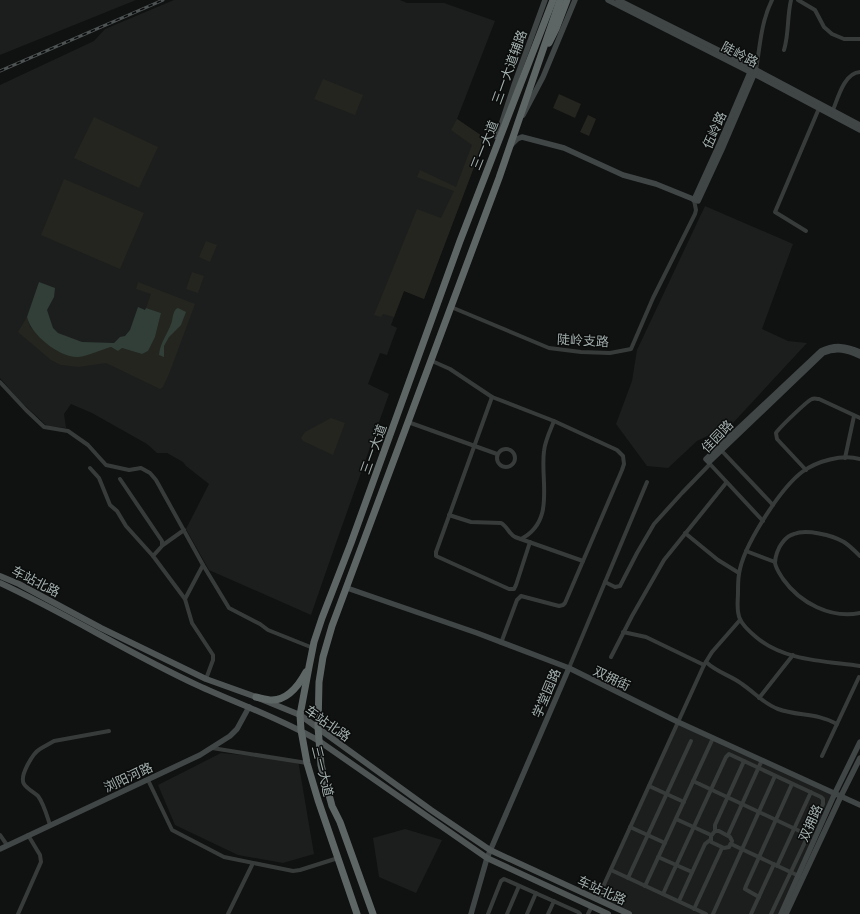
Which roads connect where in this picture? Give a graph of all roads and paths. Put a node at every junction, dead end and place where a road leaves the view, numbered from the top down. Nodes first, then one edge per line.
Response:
1 (545, 0) edge
2 (552, 0) edge
3 (560, 0) edge
4 (567, 0) edge
5 (574, 0) edge
6 (608, 0) edge
7 (618, 0) edge
8 (772, 0) edge
9 (791, 0) edge
10 (798, 0) edge
11 (860, 39) edge
12 (784, 50) dead end
13 (540, 61) junction
14 (753, 71) junction
15 (860, 72) edge
16 (820, 106) junction
17 (833, 110) junction
18 (518, 124) junction
19 (860, 125) edge
20 (860, 130) edge
21 (510, 146) junction
22 (489, 164) junction
23 (697, 200) junction
24 (806, 231) dead end
25 (452, 307) junction
26 (860, 352) edge
27 (860, 356) edge
28 (432, 360) junction
29 (0, 382) edge
30 (492, 397) junction
31 (854, 416) junction
32 (860, 418) edge
33 (554, 421) junction
34 (408, 422) junction
35 (474, 446) junction
36 (720, 449) junction
37 (497, 454) junction
38 (845, 458) junction
39 (860, 459) edge
40 (710, 463) junction
41 (90, 468) dead end
42 (806, 470) junction
43 (120, 479) dead end
44 (647, 482) dead end
45 (726, 483) junction
46 (773, 505) junction
47 (449, 515) junction
48 (763, 521) junction
49 (184, 530) junction
50 (685, 533) junction
51 (520, 539) junction
52 (530, 542) junction
53 (163, 544) junction
54 (746, 551) junction
55 (153, 556) junction
56 (860, 556) edge
57 (583, 561) junction
58 (775, 562) junction
59 (203, 566) junction
60 (739, 573) junction
61 (0, 576) edge
62 (605, 582) junction
63 (0, 583) edge
64 (347, 588) junction
65 (514, 589) junction
66 (518, 598) junction
67 (185, 599) junction
68 (860, 613) edge
69 (740, 620) junction
70 (623, 632) junction
71 (501, 643) junction
72 (313, 648) junction
73 (793, 655) junction
74 (611, 657) dead end
75 (705, 663) junction
76 (860, 666) edge
77 (309, 667) junction
78 (569, 668) junction
79 (206, 678) junction
80 (859, 678) edge
81 (256, 697) junction
82 (759, 698) junction
83 (250, 707) junction
84 (300, 715) junction
85 (678, 722) junction
86 (837, 724) junction
87 (318, 727) junction
88 (301, 730) junction
89 (109, 731) dead end
90 (713, 738) junction
91 (319, 741) junction
92 (691, 741) dead end
93 (860, 742) edge
94 (212, 748) junction
95 (822, 756) dead end
96 (860, 758) edge
97 (762, 760) junction
98 (744, 761) junction
99 (307, 762) junction
100 (759, 768) junction
101 (775, 776) junction
102 (148, 780) junction
103 (693, 781) junction
104 (792, 784) junction
105 (649, 786) junction
106 (711, 789) junction
107 (811, 792) junction
108 (666, 794) junction
109 (838, 795) junction
110 (727, 797) junction
111 (684, 802) junction
112 (742, 804) junction
113 (860, 805) edge
114 (759, 812) junction
115 (676, 818) junction
116 (776, 820) junction
117 (50, 825) junction
118 (630, 827) junction
119 (693, 827) junction
120 (794, 828) junction
121 (715, 831) junction
122 (0, 835) edge
123 (647, 835) junction
124 (728, 835) junction
125 (808, 835) junction
126 (28, 836) junction
127 (711, 837) junction
128 (665, 843) junction
129 (731, 844) junction
130 (7, 845) junction
131 (722, 848) junction
132 (0, 849) edge
133 (742, 849) junction
134 (490, 850) junction
135 (338, 857) junction
136 (658, 857) junction
137 (759, 857) junction
138 (487, 858) junction
139 (253, 863) junction
140 (676, 865) junction
141 (775, 865) junction
142 (611, 870) junction
143 (692, 872) junction
144 (791, 872) junction
145 (801, 877) junction
146 (628, 878) junction
147 (519, 886) junction
148 (645, 886) junction
149 (536, 893) junction
150 (663, 894) junction
151 (759, 897) junction
152 (598, 900) junction
153 (554, 901) junction
154 (679, 901) junction
155 (592, 906) junction
156 (694, 909) junction
157 (18, 914) edge
158 (228, 914) edge
159 (357, 914) edge
160 (373, 914) edge
161 (471, 914) edge
162 (488, 914) edge
163 (507, 914) edge
164 (527, 914) edge
165 (548, 914) edge
166 (580, 914) edge
167 (588, 914) edge
168 (608, 914) edge
169 (629, 914) edge
170 (706, 914) edge
171 (713, 914) edge
172 (752, 914) edge
173 (771, 914) edge
174 (781, 914) edge
175 (786, 914) edge

1 - 22 street, 三一大道辅路
2 - 22 highway, 三一大道
3 - 13 highway, 三一大道
4 - 13 highway
5 - 18 street
6 - 14 street, 陡岭路
7 - 14 street, 陡岭路
8 - 14 street
9 - 12 street
10 - 11 street
13 - 18 highway, 三一大道
14 - 16 street, 陡岭路
14 - 23 street, 伍岭路
15 - 17 street
16 - 17 street, 陡岭路
16 - 20 street, 陡岭路
16 - 24 street
17 - 19 street, 陡岭路
18 - 21 highway, 三一大道
18 - 23 street
21 - 23 street
21 - 25 highway, 三一大道
22 - 72 highway, 三一大道
23 - 25 street, 陡岭支路
25 - 28 highway, 三一大道
26 - 36 street, 佳园路
27 - 36 street, 佳园路
28 - 30 street
28 - 34 highway, 三一大道
29 - 49 street
30 - 33 street
30 - 35 street
31 - 32 street
31 - 38 street
31 - 42 street
33 - 51 street
33 - 57 street
34 - 35 street
34 - 64 highway, 三一大道
35 - 37 street
35 - 47 street
36 - 40 street, 佳园路
36 - 46 street
37 - 37 street
38 - 39 street
38 - 42 street
40 - 45 street
40 - 62 street
41 - 55 street
42 - 46 street
43 - 53 street
44 - 62 street, 学堂园路
45 - 48 street
45 - 50 street
46 - 48 street
47 - 51 street
47 - 65 street
48 - 54 street
49 - 53 street
49 - 59 street
50 - 60 street
50 - 70 street
51 - 52 street
52 - 57 street
52 - 65 street
53 - 55 street
54 - 58 street
54 - 60 street
55 - 67 street
56 - 58 street
57 - 66 street
58 - 68 street
59 - 67 street
59 - 72 street
60 - 69 street
61 - 79 main road, 车站北路
62 - 78 street, 学堂园路
63 - 83 main road, 车站北路
64 - 71 street, 双拥街
64 - 87 highway, 三一大道
65 - 66 street
66 - 71 street
67 - 79 street
69 - 73 street
69 - 75 street
70 - 74 street
70 - 75 street
71 - 78 street, 双拥街
72 - 77 highway, 三一大道
73 - 76 street
73 - 82 street
75 - 82 street
75 - 85 street
77 - 81 highway
77 - 84 highway, 三一大道
78 - 85 street, 双拥街
78 - 134 street, 学堂园路
79 - 81 main road, 车站北路
80 - 86 street
81 - 84 main road, 车站北路
82 - 86 street
83 - 88 main road, 车站北路
83 - 94 street, 浏阳河路
84 - 87 main road, 车站北路
84 - 88 highway, 三一大道
85 - 90 street, 双拥街
85 - 105 street
86 - 95 street
87 - 91 highway, 三一大道
87 - 134 main road, 车站北路
88 - 91 main road, 车站北路
88 - 99 highway, 三一大道
89 - 117 street
90 - 97 street, 双拥街
90 - 103 street
91 - 138 main road, 车站北路
91 - 160 highway, 三一大道
92 - 108 street
93 - 109 street, 双拥路
94 - 99 street
94 - 102 street, 浏阳河路
96 - 109 street, 双拥路
97 - 100 street
97 - 109 street, 双拥街
98 - 100 street
98 - 106 street
98 - 110 street
99 - 135 highway, 三一大道
100 - 101 street
100 - 112 street
101 - 104 street
101 - 114 street
102 - 117 street, 浏阳河路
102 - 139 street
103 - 106 street
103 - 111 street
104 - 107 street
104 - 116 street
105 - 108 street
105 - 118 street
106 - 110 street
106 - 119 street
107 - 120 street
107 - 125 street
108 - 111 street
108 - 123 street
109 - 113 street, 双拥街
109 - 145 street, 双拥路
110 - 112 street
110 - 121 street
111 - 115 street
112 - 114 street
112 - 124 street
114 - 116 street
114 - 133 street
115 - 119 street
115 - 128 street
116 - 120 street
116 - 137 street
117 - 126 street, 浏阳河路
118 - 123 street
118 - 142 street
119 - 127 street
119 - 140 street
120 - 125 street
120 - 141 street
121 - 124 street
121 - 127 street
122 - 130 street
123 - 128 street
123 - 146 street
124 - 129 street
125 - 144 street
126 - 130 street, 浏阳河路
126 - 157 street
127 - 131 street
127 - 143 street
128 - 136 street
129 - 131 street
129 - 133 street
130 - 132 street, 浏阳河路
131 - 156 street
133 - 137 street
133 - 171 street
134 - 138 street, 学堂园路
134 - 152 main road, 车站北路
135 - 139 street
135 - 159 highway, 三一大道
136 - 140 street
136 - 148 street
137 - 141 street
137 - 151 street
138 - 155 main road, 车站北路
138 - 161 street, 学堂园路
139 - 158 street
140 - 143 street
140 - 150 street
141 - 144 street
141 - 151 street
142 - 146 street
142 - 152 street
143 - 154 street
144 - 145 street
144 - 173 street
145 - 174 street, 双拥路
145 - 175 street, 双拥路
146 - 148 street
147 - 149 street
147 - 162 street
147 - 163 street
148 - 150 street
149 - 153 street
149 - 164 street
150 - 154 street
151 - 172 street
152 - 169 main road, 车站北路
153 - 165 street
153 - 166 street
154 - 156 street
155 - 167 street
155 - 168 main road, 车站北路
156 - 170 street

